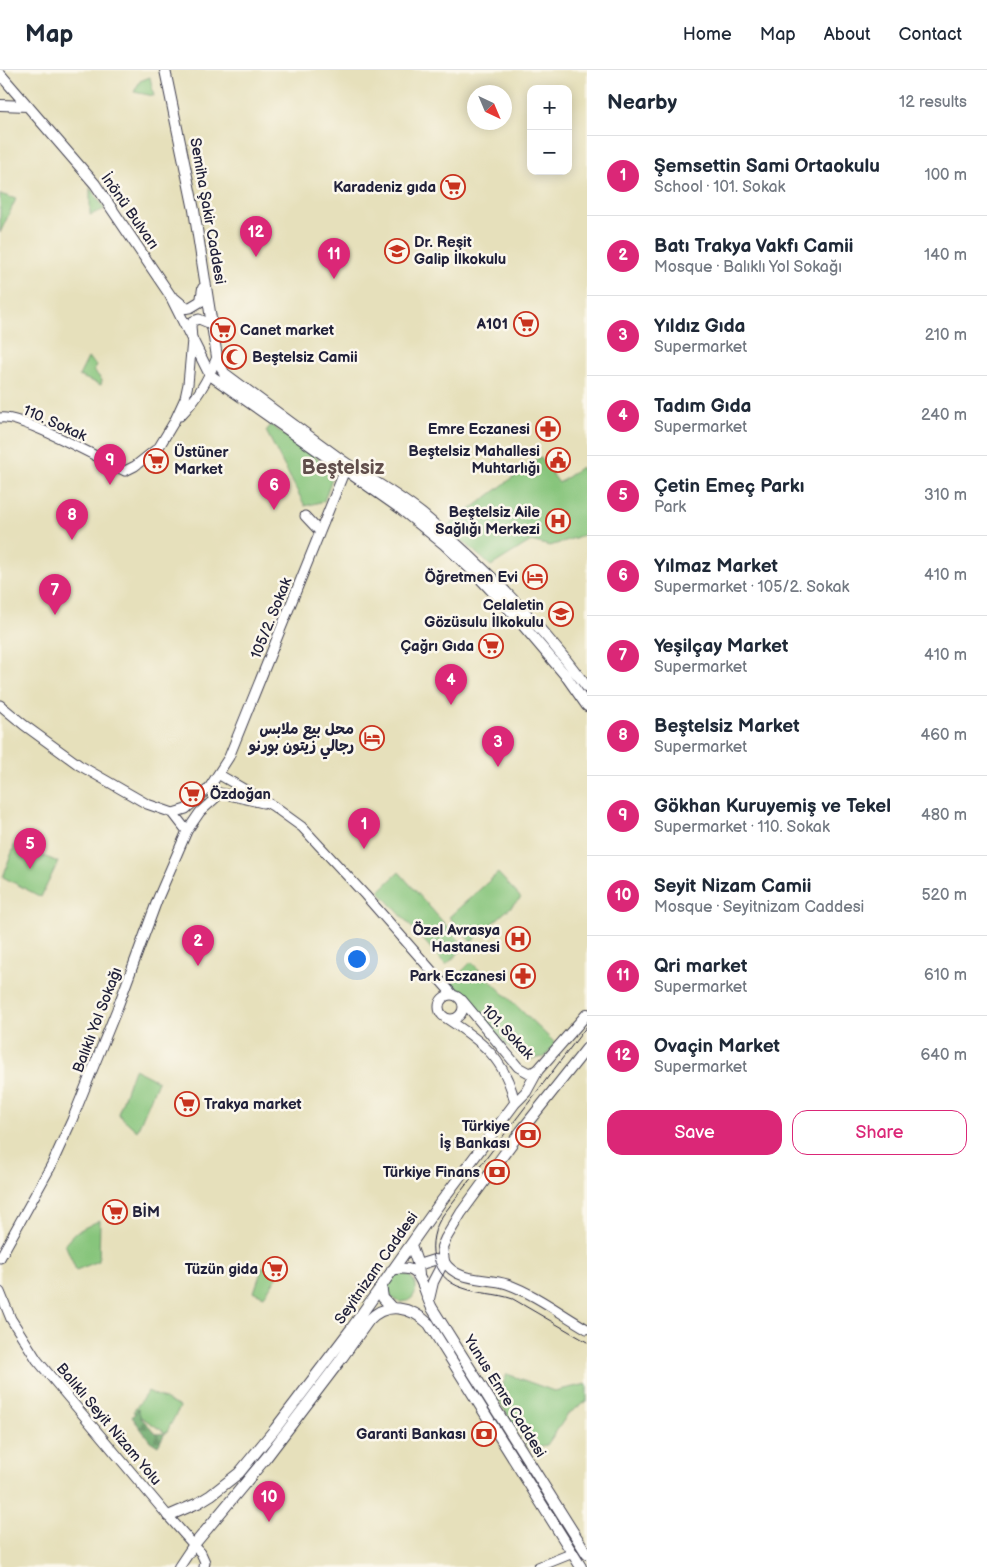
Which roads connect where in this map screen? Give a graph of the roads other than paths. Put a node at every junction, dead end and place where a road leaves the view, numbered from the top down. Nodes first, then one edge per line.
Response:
1 (165, 70) edge
2 (0, 74) edge
3 (0, 105) edge
4 (28, 106) junction
5 (205, 277) junction
6 (170, 295) junction
7 (213, 330) junction
8 (192, 340) junction
9 (217, 357) junction
10 (210, 375) junction
11 (0, 418) edge
12 (174, 422) junction
13 (345, 470) junction
14 (305, 516) dead end
15 (320, 532) junction
16 (587, 687) edge
17 (0, 705) edge
18 (587, 706) edge
19 (218, 774) junction
20 (209, 788) junction
21 (220, 794) junction
22 (273, 806) junction
23 (173, 813) junction
24 (187, 832) junction
25 (439, 979) junction
26 (458, 998) junction
27 (441, 1002) junction
28 (587, 1014) edge
29 (446, 1018) junction
30 (587, 1048) edge
31 (538, 1070) junction
32 (515, 1103) junction
33 (411, 1245) junction
34 (0, 1258) edge
35 (444, 1261) junction
36 (392, 1270) junction
37 (419, 1270) junction
38 (381, 1285) junction
39 (0, 1292) edge
40 (429, 1302) junction
41 (392, 1308) junction
42 (587, 1329) edge
43 (168, 1516) junction
44 (194, 1546) junction
45 (573, 1553) junction
46 (587, 1554) edge
47 (179, 1567) edge
48 (204, 1567) edge
49 (538, 1567) edge
50 (581, 1567) edge

1 - 5 main road, Semiha Şakir Caddesi
2 - 4 main road, İnönü Bulvarı
3 - 4 main road
4 - 6 main road, İnönü Bulvarı
5 - 6 main road
5 - 7 main road, Semiha Şakir Caddesi
6 - 8 main road, İnönü Bulvarı
7 - 8 street
7 - 9 main road, Semiha Şakir Caddesi
8 - 10 main road, İnönü Bulvarı
8 - 12 street
9 - 10 street
9 - 16 main road
10 - 12 street
10 - 13 main road
11 - 12 street, 110. Sokak
13 - 15 street, 105/2. Sokak
13 - 18 main road
14 - 15 street
15 - 19 street, 105/2. Sokak
17 - 23 street
19 - 20 street, 105/2. Sokak
19 - 22 street
20 - 21 street
20 - 23 street, 105/2. Sokak
21 - 22 street
21 - 24 street, Balıklı Yol Sokağı
22 - 25 street, 101. Sokak
23 - 24 street
24 - 34 street, Balıklı Yol Sokağı
25 - 26 street, 101. Sokak
25 - 27 street
26 - 27 street
26 - 29 street
26 - 31 street, 101. Sokak
27 - 29 street
28 - 31 main road, Seyitnizam Caddesi
29 - 32 street, 101. Sokak
30 - 35 main road
31 - 32 main road, Seyitnizam Caddesi
32 - 33 main road, Seyitnizam Caddesi
33 - 36 main road, Seyitnizam Caddesi
33 - 37 main road, Yunus Emre Caddesi
35 - 37 main road
35 - 40 main road
35 - 42 street
36 - 37 main road
36 - 38 main road, Seyitnizam Caddesi
37 - 40 main road, Yunus Emre Caddesi
38 - 41 main road
38 - 43 main road, Seyitnizam Caddesi
39 - 43 street, Balıklı Seyit Nizam Yolu
40 - 46 main road, Yunus Emre Caddesi
41 - 44 main road, Seyitnizam Caddesi
41 - 45 main road, Yunus Emre Caddesi
43 - 44 street, Balıklı Seyit Nizam Yolu
44 - 47 main road, Seyitnizam Caddesi
44 - 48 street, Balıklı Seyit Nizam Yolu
45 - 49 street
45 - 50 main road, Yunus Emre Caddesi

